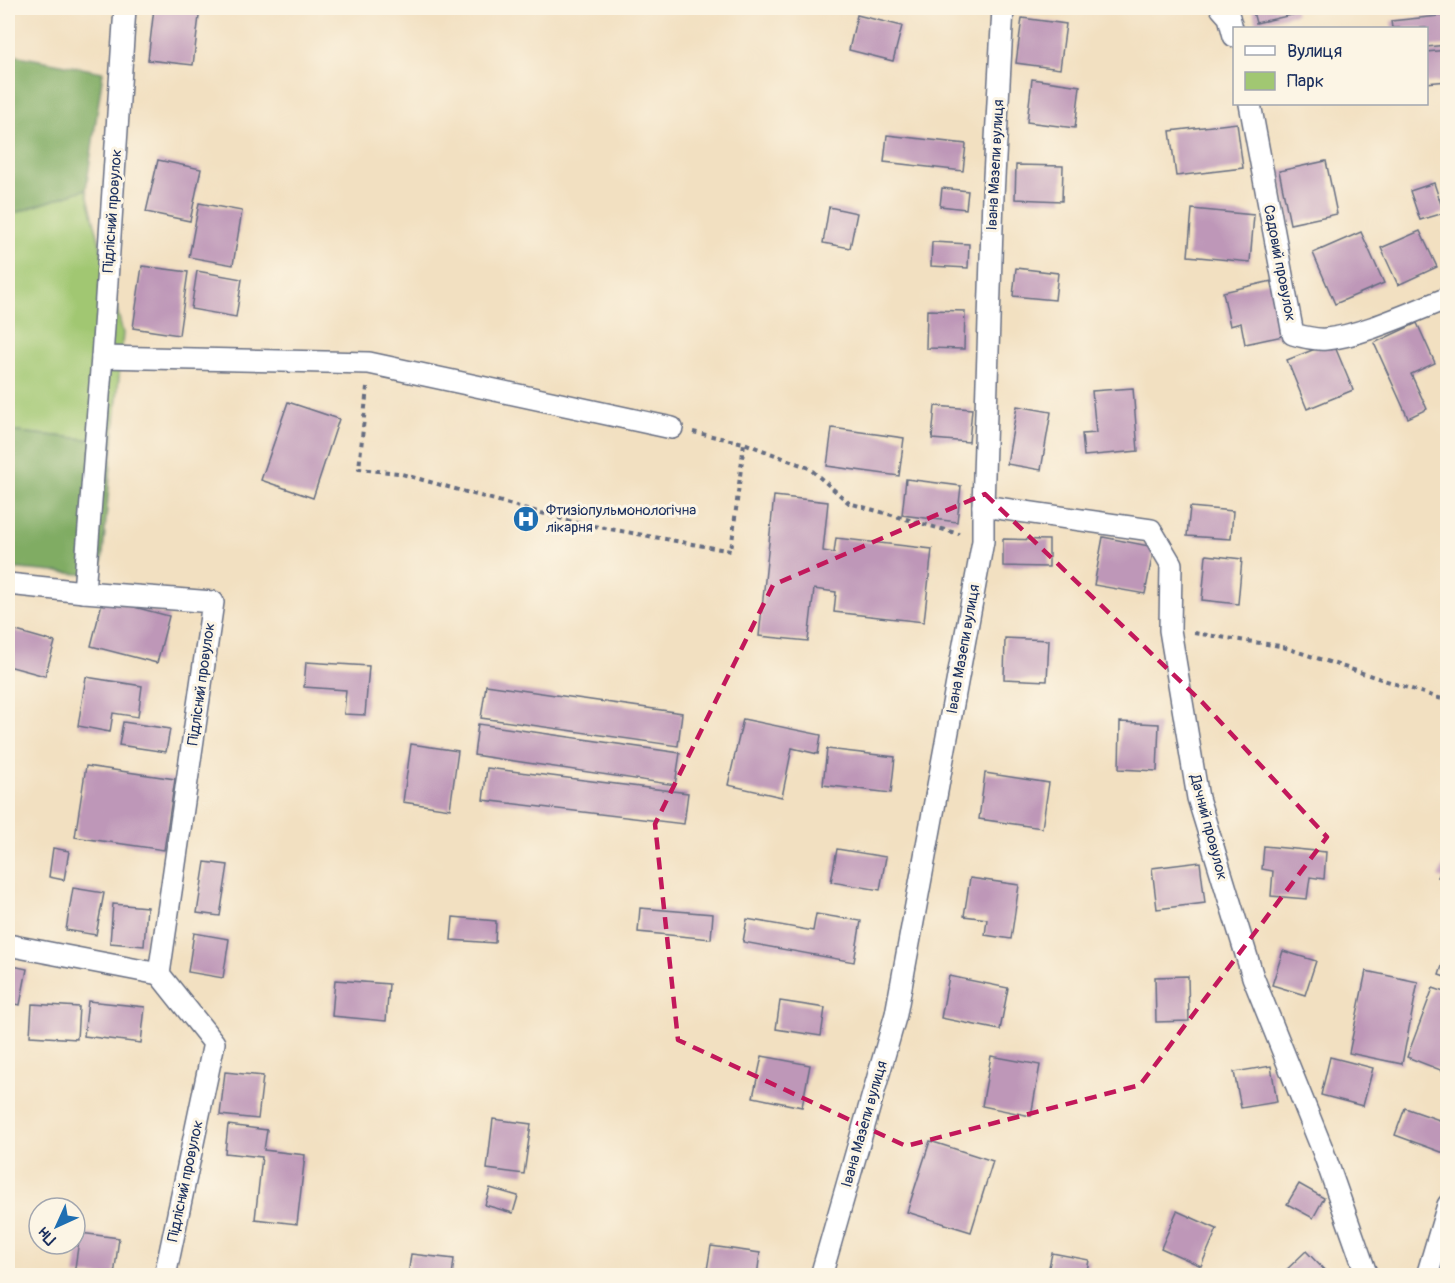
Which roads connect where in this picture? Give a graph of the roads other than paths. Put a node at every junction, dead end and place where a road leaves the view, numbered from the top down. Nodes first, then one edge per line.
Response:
1 (125, 8) edge
2 (1003, 8) edge
3 (1221, 8) edge
4 (1233, 32) edge
5 (1250, 105) edge
6 (1448, 298) edge
7 (102, 357) junction
8 (672, 428) road end
9 (983, 506) junction
10 (8, 584) edge
11 (84, 592) junction
12 (8, 945) edge
13 (159, 974) junction
14 (1448, 1205) edge
15 (165, 1275) edge
16 (821, 1275) edge
17 (1367, 1275) edge
18 (1427, 1275) edge

1 - 7 street, Підлісний провулок
2 - 9 street, Івана Мазепи вулиця
3 - 4 street
5 - 6 street, Садовий провулок
7 - 8 street
7 - 11 street, Підлісний провулок
9 - 16 street, Івана Мазепи вулиця
9 - 17 street, Дачний провулок
10 - 11 street
11 - 13 street, Підлісний провулок
12 - 13 street
13 - 15 street, Підлісний провулок
14 - 18 street

